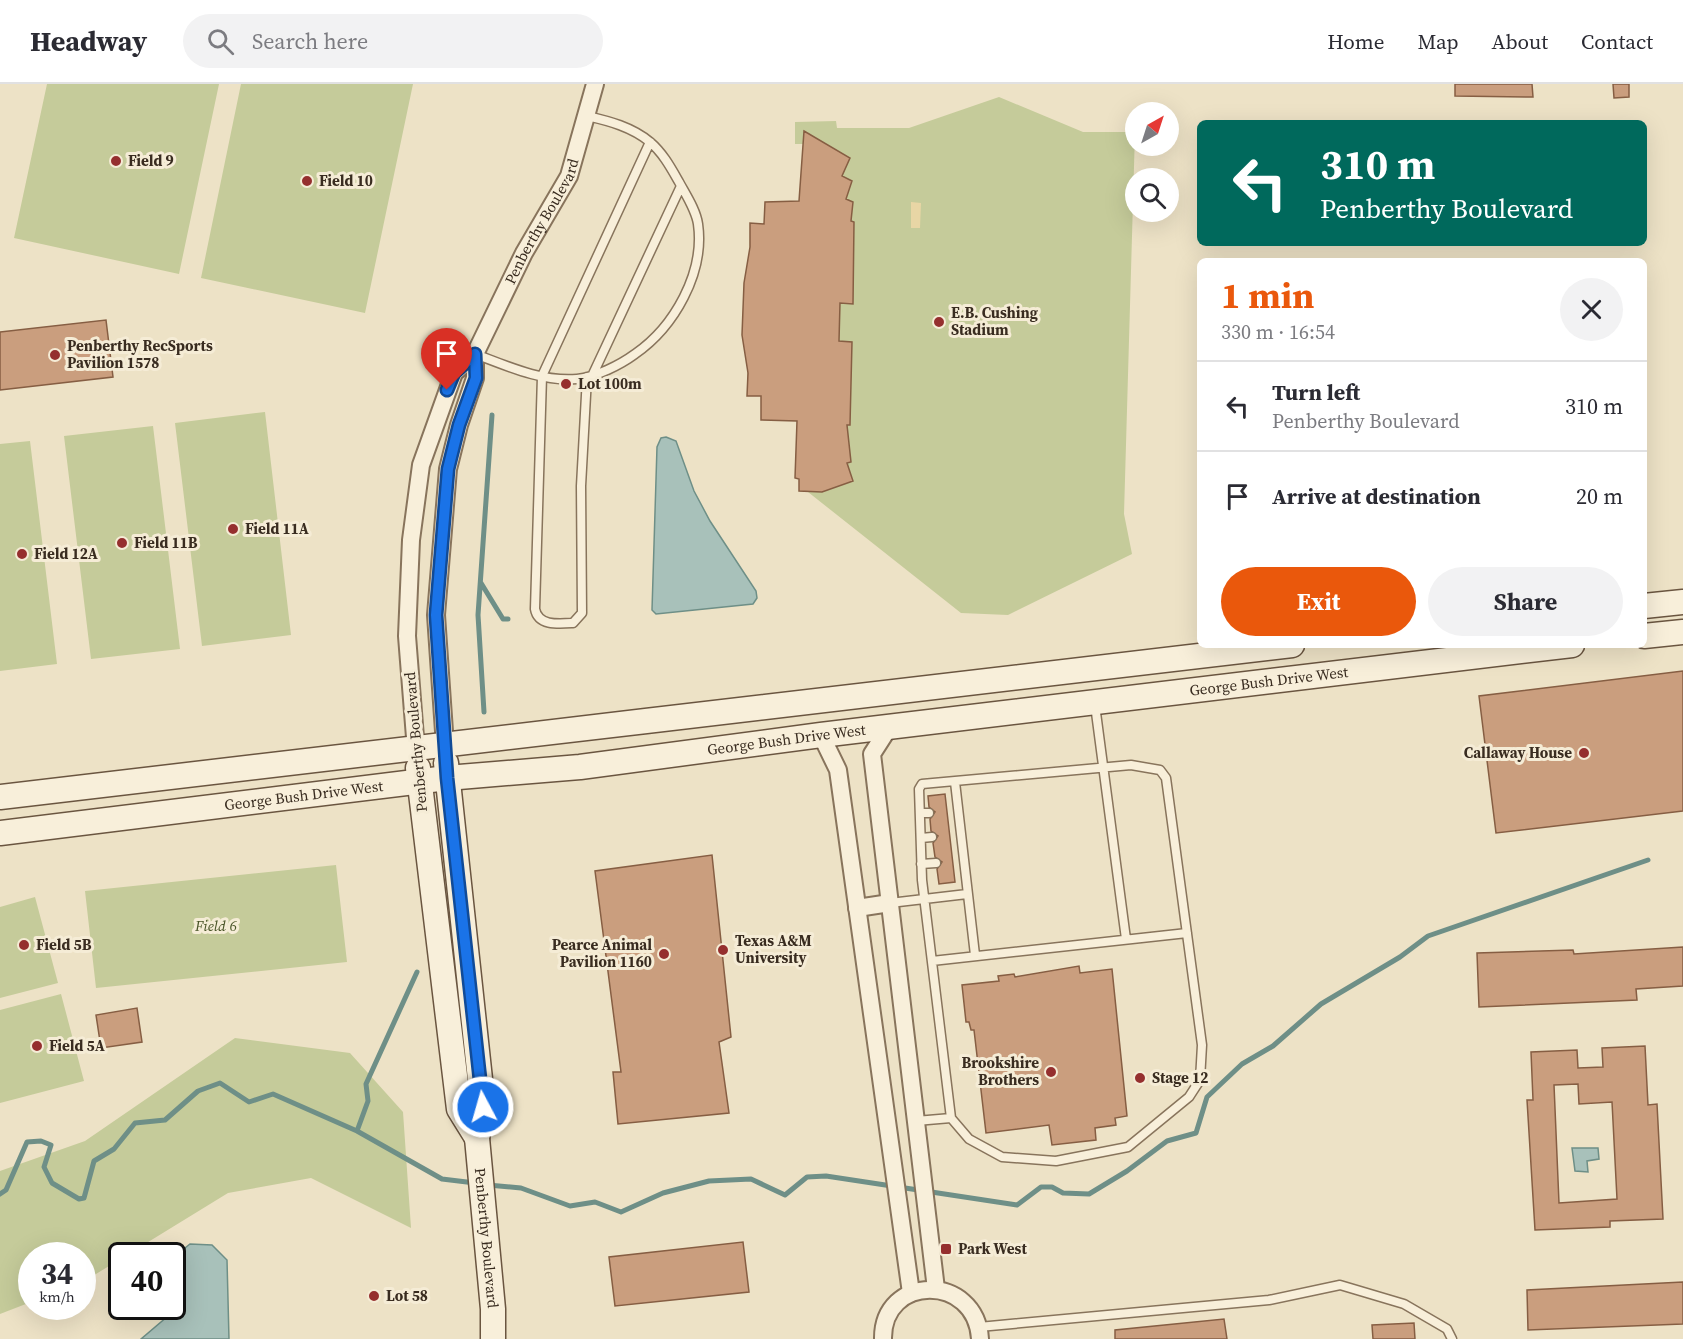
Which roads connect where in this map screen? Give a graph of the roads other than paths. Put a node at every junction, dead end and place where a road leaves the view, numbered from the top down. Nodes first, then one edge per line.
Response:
1 (595, 84) edge
2 (587, 116) junction
3 (650, 142) junction
4 (681, 186) junction
5 (475, 354) junction
6 (542, 376) junction
7 (590, 376) junction
8 (1683, 602) edge
9 (1647, 606) edge
10 (1683, 632) edge
11 (1647, 636) edge
12 (1264, 648) edge
13 (1547, 648) edge
14 (1216, 653) junction
15 (1095, 702) junction
16 (890, 726) junction
17 (821, 735) junction
18 (445, 746) junction
19 (416, 750) junction
20 (1103, 768) junction
21 (447, 778) junction
22 (419, 782) junction
23 (955, 782) junction
24 (0, 797) edge
25 (958, 809) junction
26 (947, 811) dead end
27 (0, 833) edge
28 (960, 833) junction
29 (950, 835) dead end
30 (932, 837) dead end
31 (921, 838) junction
32 (963, 860) junction
33 (952, 861) dead end
34 (936, 863) dead end
35 (921, 864) junction
36 (967, 894) junction
37 (925, 899) junction
38 (890, 903) junction
39 (857, 908) junction
40 (1187, 933) junction
41 (1126, 939) junction
42 (975, 955) junction
43 (932, 960) junction
44 (951, 1118) junction
45 (916, 1121) junction
46 (477, 1138) junction
47 (936, 1289) junction
48 (911, 1293) junction
49 (979, 1333) edge
50 (493, 1339) edge
51 (883, 1339) edge
52 (1452, 1339) edge

1 - 2 street, Penberthy Boulevard
2 - 3 lane
2 - 5 street, Penberthy Boulevard
3 - 4 lane
3 - 6 lane
4 - 7 lane
4 - 7 lane
5 - 6 lane
5 - 18 street, Penberthy Boulevard
5 - 19 street, Penberthy Boulevard
6 - 7 lane
6 - 7 lane
8 - 9 main road
10 - 11 main road
12 - 14 main road
13 - 15 main road, George Bush Drive West
14 - 15 main road
14 - 18 main road
15 - 16 main road, George Bush Drive West
15 - 20 lane
16 - 17 main road, George Bush Drive West
16 - 38 street
17 - 21 main road, George Bush Drive West
17 - 39 street
18 - 19 main road
18 - 21 main road, Penberthy Boulevard
19 - 22 main road, Penberthy Boulevard
19 - 24 main road
20 - 23 lane
20 - 40 lane
20 - 41 lane
21 - 22 main road, George Bush Drive West
21 - 46 main road, Penberthy Boulevard
22 - 27 main road, George Bush Drive West
22 - 46 main road, Penberthy Boulevard
23 - 25 lane
23 - 31 lane
25 - 26 lane
25 - 28 lane
28 - 29 lane
28 - 32 lane
30 - 31 lane
31 - 35 lane
32 - 33 lane
32 - 36 lane
34 - 35 lane
35 - 37 lane
36 - 37 lane
36 - 42 lane
37 - 38 lane
37 - 43 lane
38 - 39 street
38 - 45 street
39 - 48 street
40 - 41 lane
40 - 44 lane
41 - 42 lane
42 - 43 lane
43 - 44 lane
44 - 45 lane
45 - 47 street
46 - 50 main road, Penberthy Boulevard
47 - 48 street
47 - 49 street
48 - 51 street
49 - 52 lane

